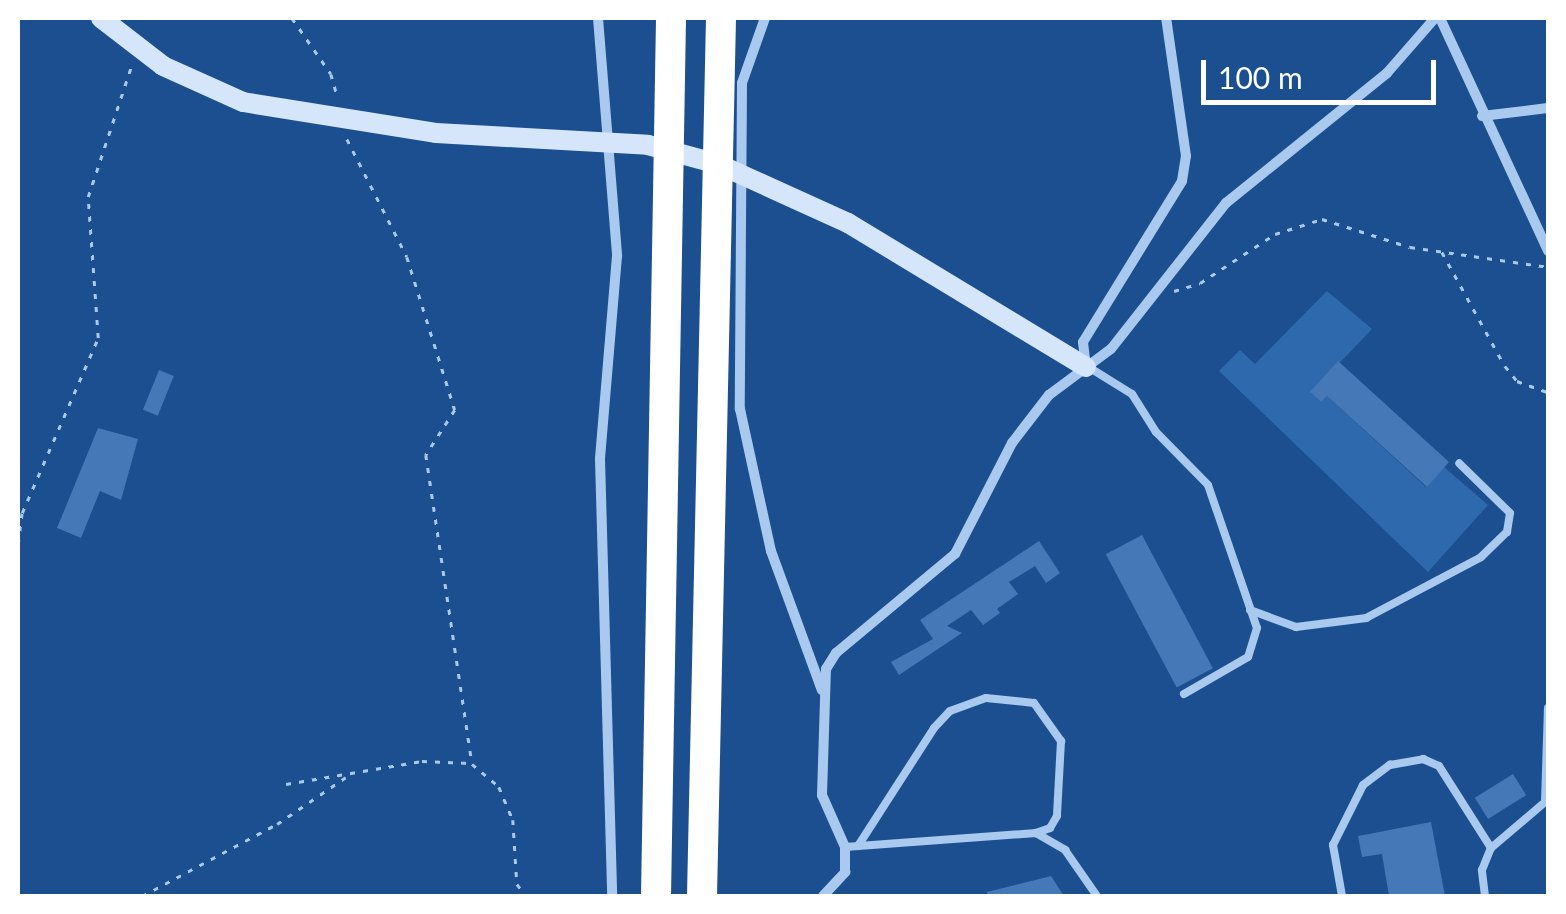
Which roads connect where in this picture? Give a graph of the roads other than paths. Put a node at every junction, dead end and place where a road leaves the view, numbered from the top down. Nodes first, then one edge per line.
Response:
1 (101, 18) edge
2 (598, 18) edge
3 (671, 18) edge
4 (721, 18) edge
5 (764, 18) edge
6 (1166, 18) edge
7 (1437, 18) edge
8 (1548, 108) edge
9 (1482, 116) junction
10 (611, 144) junction
11 (668, 150) junction
12 (729, 168) junction
13 (1548, 251) edge
14 (1086, 367) junction
15 (1459, 463) dead end
16 (1250, 610) junction
17 (1184, 694) dead end
18 (824, 697) junction
19 (1548, 708) edge
20 (1548, 782) edge
21 (1036, 833) junction
22 (852, 846) junction
23 (1491, 848) junction
24 (612, 896) edge
25 (656, 896) edge
26 (702, 896) edge
27 (823, 896) edge
28 (1097, 896) edge
29 (1342, 896) edge
30 (1485, 896) edge

1 - 10 street
2 - 10 street
3 - 11 highway
4 - 12 highway
5 - 12 street
6 - 14 street
7 - 9 street
7 - 14 street
8 - 9 street
9 - 13 street
10 - 11 street
10 - 24 street
11 - 12 street
11 - 25 highway
12 - 14 street
12 - 18 street
12 - 26 highway
14 - 16 lane
14 - 18 street
15 - 16 lane
16 - 17 lane
18 - 22 street
19 - 20 lane
20 - 23 lane
21 - 22 lane
21 - 22 lane
21 - 28 lane
22 - 27 street
23 - 29 lane
23 - 30 lane

